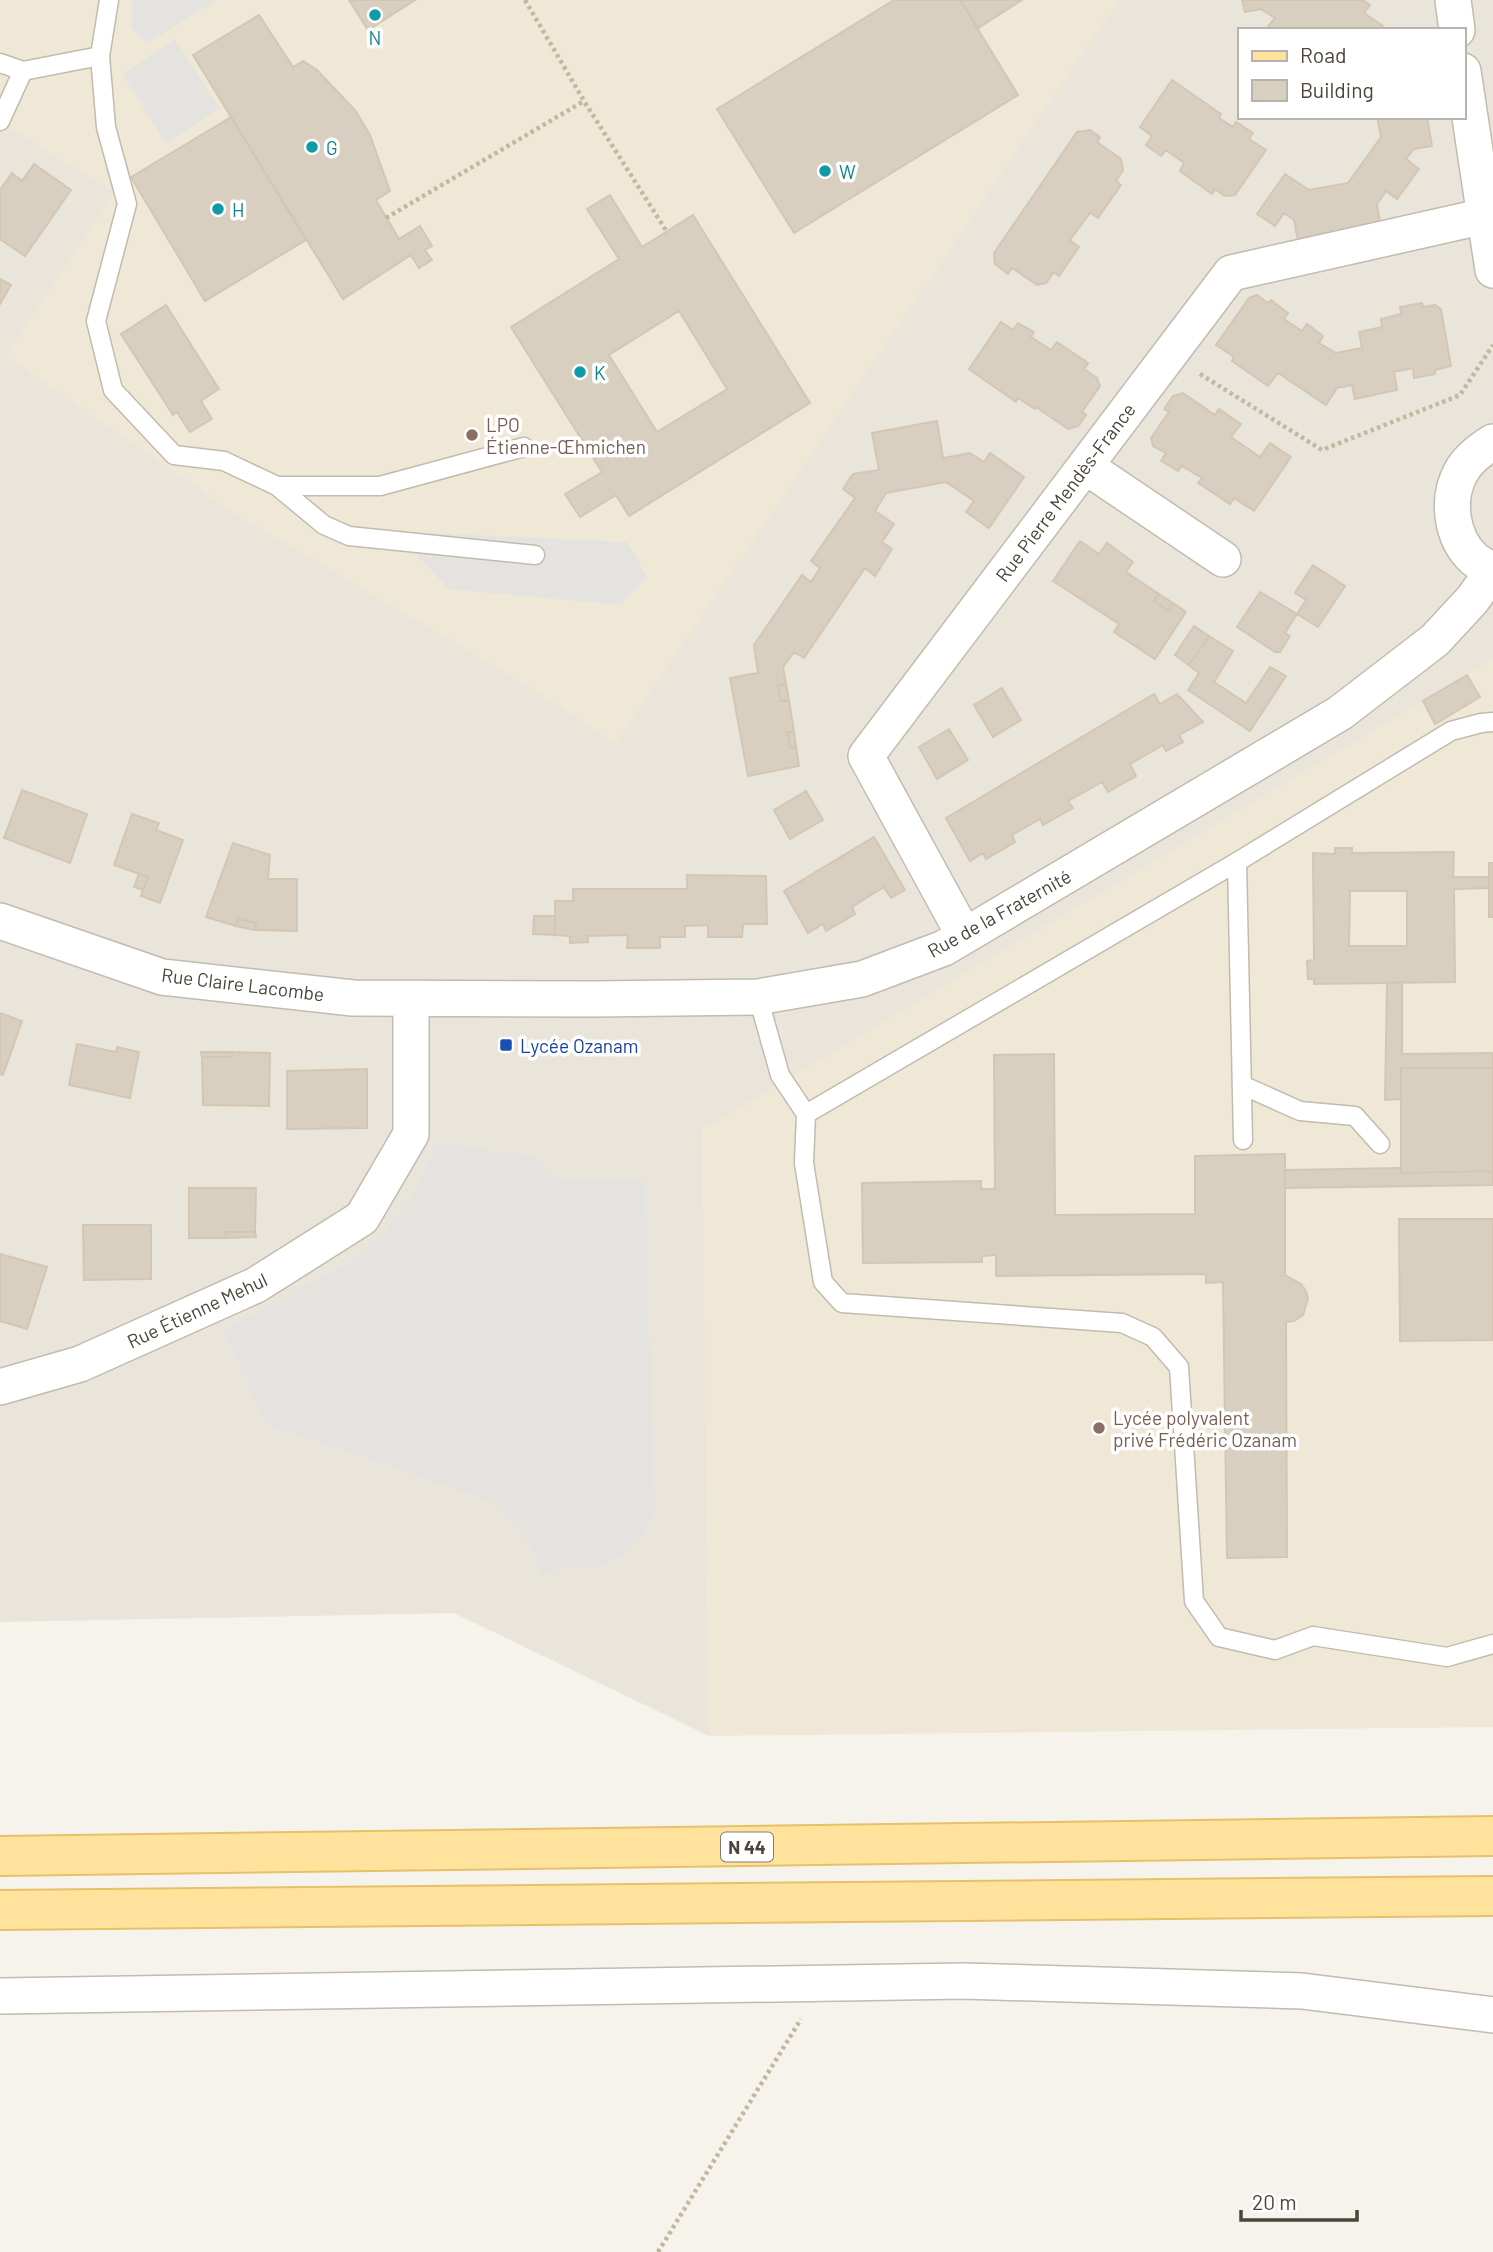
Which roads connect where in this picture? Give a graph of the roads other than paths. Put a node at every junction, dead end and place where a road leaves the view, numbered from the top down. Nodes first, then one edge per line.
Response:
1 (109, 0) edge
2 (1452, 0) edge
3 (1457, 28) edge
4 (100, 56) junction
5 (0, 63) edge
6 (23, 71) junction
7 (1465, 84) edge
8 (0, 121) edge
9 (1485, 216) junction
10 (1493, 271) edge
11 (1493, 442) edge
12 (524, 447) dead end
13 (1085, 466) junction
14 (277, 486) junction
15 (535, 555) dead end
16 (1223, 559) dead end
17 (1493, 571) edge
18 (1493, 723) edge
19 (1237, 862) junction
20 (0, 921) edge
21 (964, 936) junction
22 (758, 997) junction
23 (411, 999) junction
24 (1242, 1085) junction
25 (806, 1114) junction
26 (1243, 1140) dead end
27 (1380, 1144) dead end
28 (0, 1387) edge
29 (1493, 1644) edge
30 (1493, 1836) edge
31 (0, 1856) edge
32 (1493, 1896) edge
33 (0, 1910) edge
34 (0, 1996) edge
35 (1493, 2015) edge

1 - 4 lane
2 - 3 street
4 - 6 lane
4 - 14 lane
5 - 6 lane
6 - 8 lane
7 - 9 street
9 - 10 street
9 - 13 street, Rue Pierre Mendès-France
11 - 17 street
12 - 14 lane
13 - 16 street
13 - 21 street, Rue Pierre Mendès-France
14 - 15 lane
17 - 21 street, Rue de la Fraternité
18 - 19 lane
19 - 24 lane
19 - 25 lane
20 - 23 street, Rue Claire Lacombe
21 - 22 street, Rue de la Fraternité
22 - 23 street, Rue de la Fraternité
22 - 25 lane
23 - 28 street, Rue Étienne Mehul
24 - 26 lane
24 - 27 lane
25 - 29 lane
30 - 31 main road, N 44
32 - 33 main road
34 - 35 street

